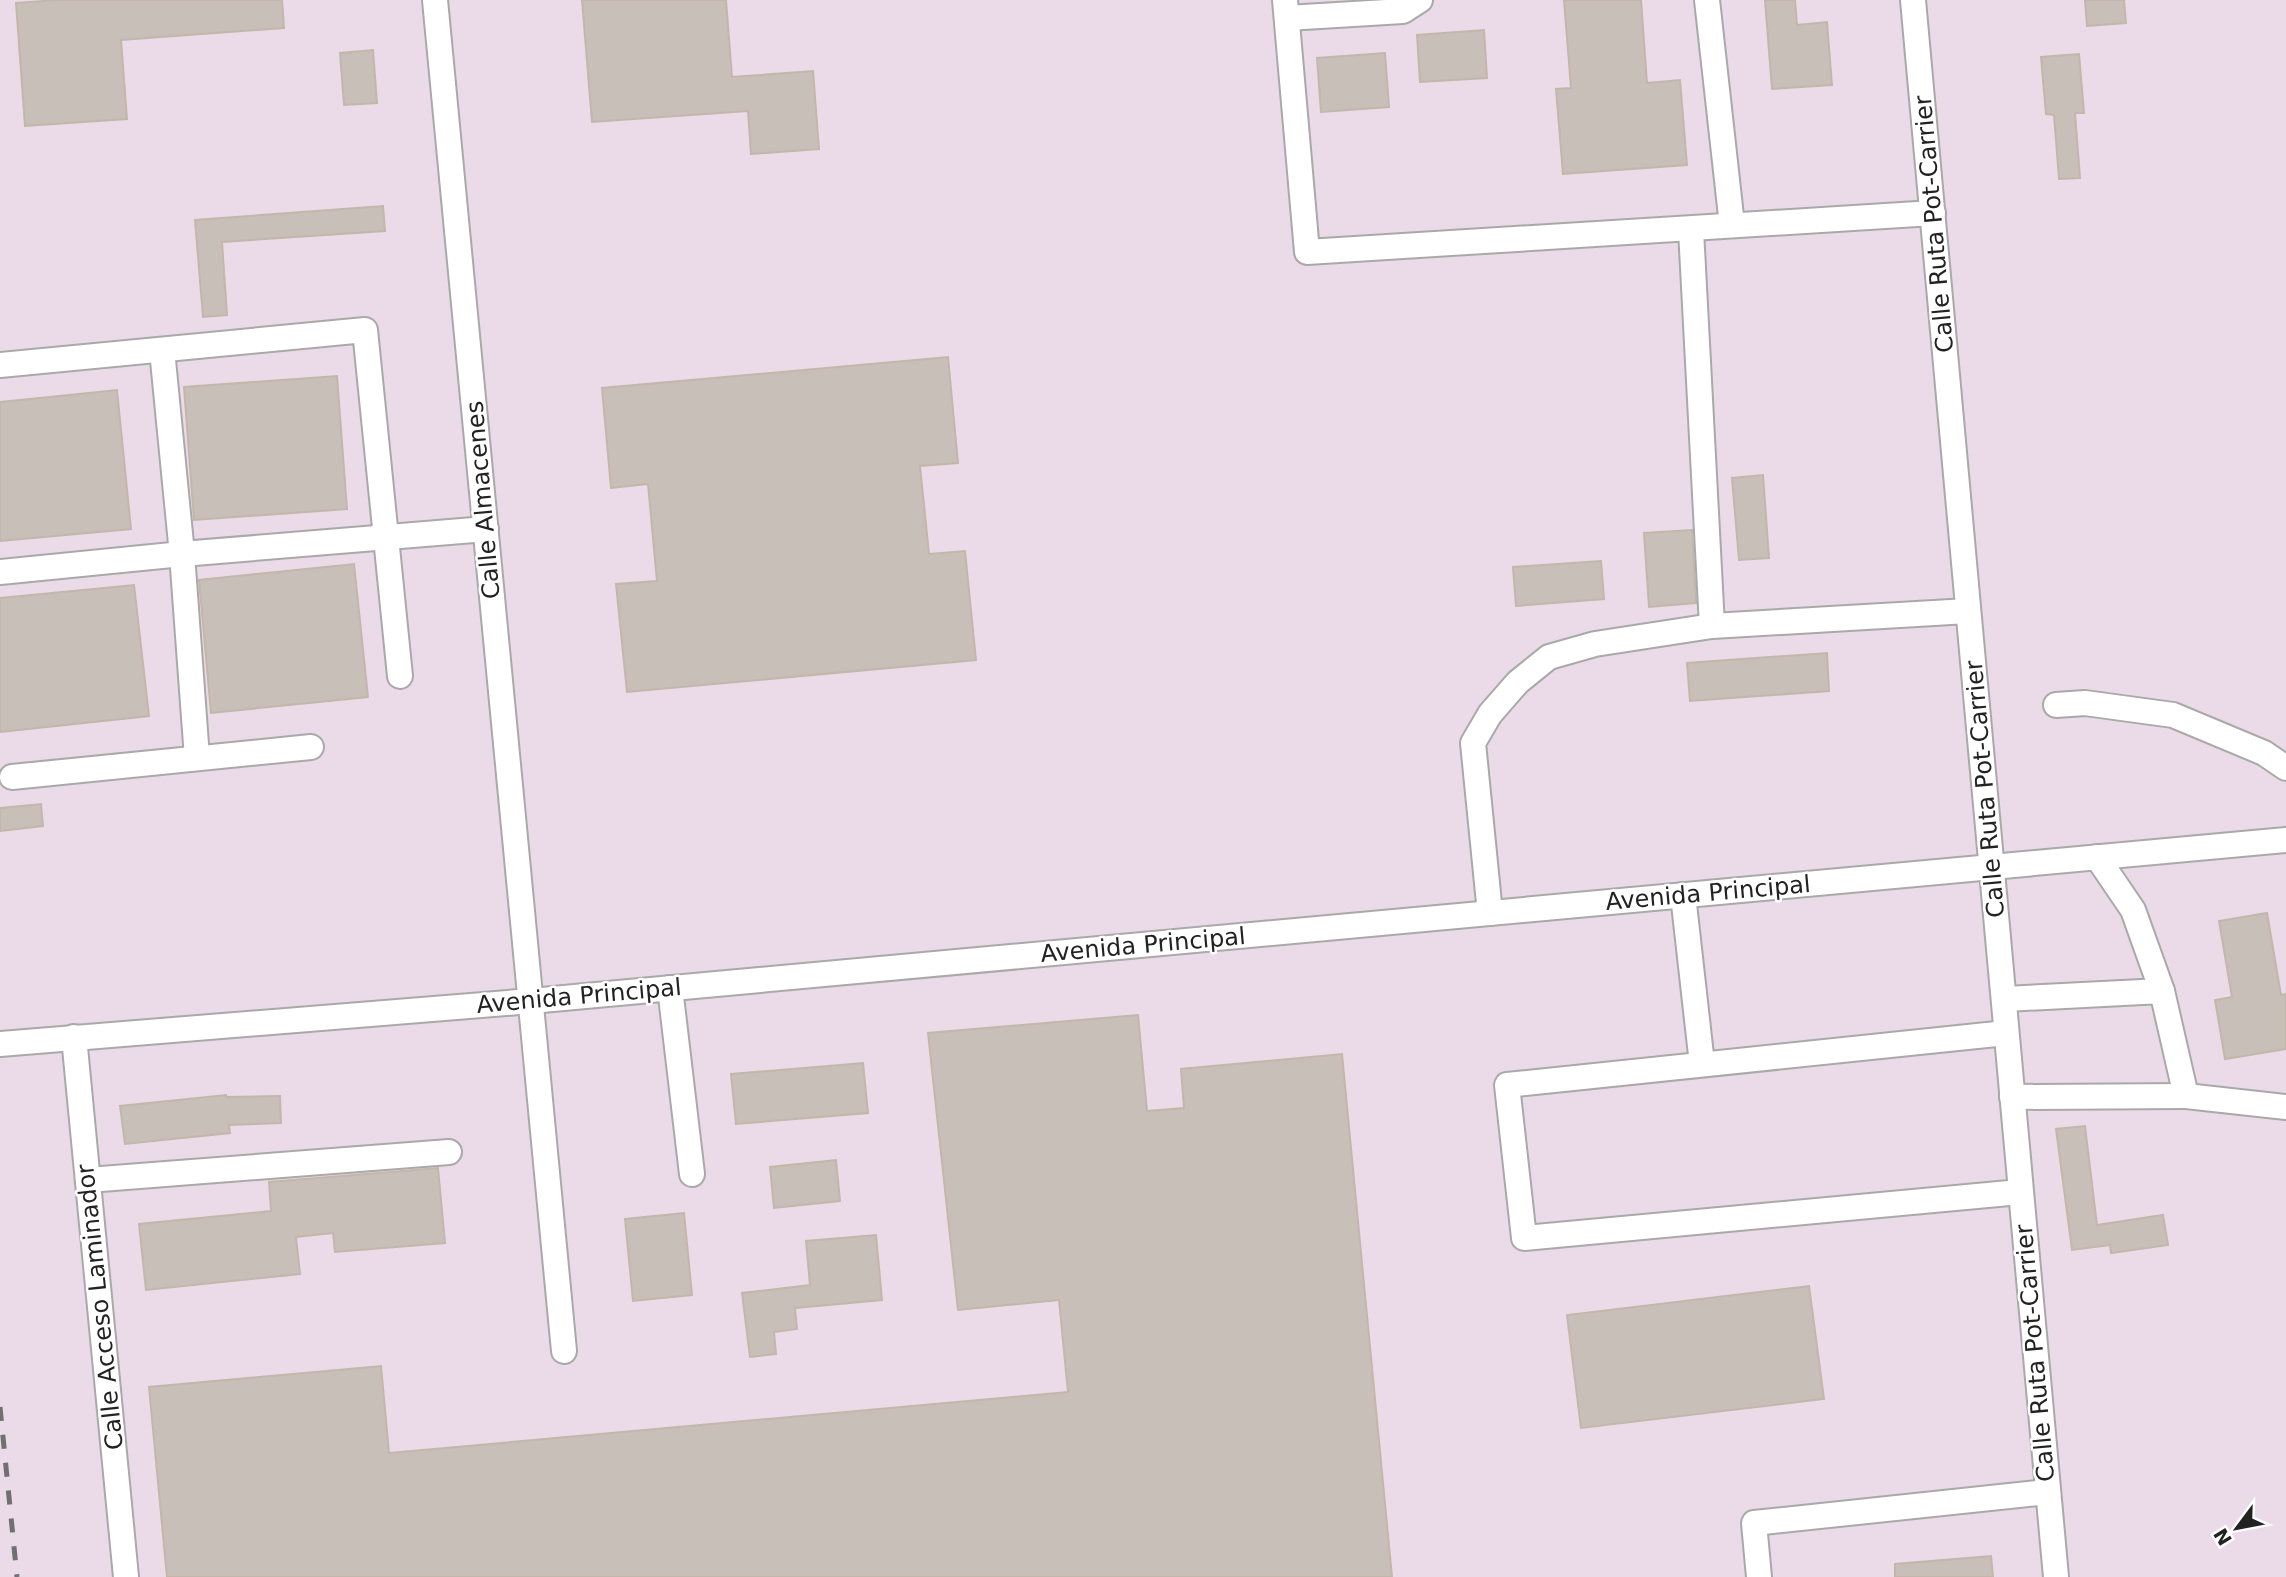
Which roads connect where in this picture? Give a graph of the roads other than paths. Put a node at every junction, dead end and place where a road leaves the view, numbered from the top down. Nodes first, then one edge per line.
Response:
1 (435, 0) edge
2 (1420, 0) edge
3 (1707, 0) edge
4 (1913, 0) edge
5 (1286, 9) edge
6 (1933, 214) junction
7 (1732, 225) junction
8 (1691, 230) junction
9 (163, 350) junction
10 (0, 365) edge
11 (486, 529) junction
12 (386, 537) junction
13 (182, 554) junction
14 (0, 572) edge
15 (1968, 611) junction
16 (1712, 626) junction
17 (400, 676) dead end
18 (2056, 705) dead end
19 (311, 747) dead end
20 (197, 758) junction
21 (2286, 768) edge
22 (12, 777) dead end
23 (2286, 840) edge
24 (2096, 857) junction
25 (1991, 867) junction
26 (1683, 895) junction
27 (1490, 913) junction
28 (670, 988) junction
29 (2162, 991) junction
30 (2005, 999) junction
31 (531, 1001) junction
32 (2006, 1033) junction
33 (74, 1037) junction
34 (0, 1044) edge
35 (1702, 1065) junction
36 (2012, 1097) junction
37 (2186, 1097) junction
38 (2286, 1107) edge
39 (449, 1152) dead end
40 (692, 1174) dead end
41 (88, 1180) junction
42 (2021, 1192) junction
43 (564, 1351) dead end
44 (2048, 1492) junction
45 (126, 1577) edge
46 (1759, 1577) edge
47 (2056, 1577) edge

1 - 11 street, Calle Almacenes
2 - 5 street
3 - 7 street
4 - 6 street, Calle Ruta Pot-Carrier
5 - 8 street
6 - 7 street
6 - 15 street, Calle Ruta Pot-Carrier
7 - 8 street
8 - 16 street
9 - 10 street
9 - 12 street
9 - 13 street
11 - 12 street
11 - 31 street, Calle Almacenes
12 - 13 street
12 - 17 street
13 - 14 street
13 - 20 street
15 - 16 street
15 - 25 street, Calle Ruta Pot-Carrier
16 - 27 street
18 - 21 street
19 - 20 street
20 - 22 street
23 - 24 street, Avenida Principal
24 - 25 street, Avenida Principal
24 - 29 street
25 - 26 street, Avenida Principal
25 - 30 street, Calle Ruta Pot-Carrier
26 - 27 street, Avenida Principal
26 - 35 street
27 - 28 street, Avenida Principal
28 - 31 street, Avenida Principal
28 - 40 street
29 - 30 street
29 - 37 street
30 - 32 street, Calle Ruta Pot-Carrier
31 - 33 street, Avenida Principal
31 - 43 street, Calle Almacenes
32 - 35 street
32 - 36 street, Calle Ruta Pot-Carrier
33 - 34 street, Avenida Principal
33 - 41 street, Calle Acceso Laminador
35 - 42 street
36 - 37 street
36 - 42 street, Calle Ruta Pot-Carrier
37 - 38 street
39 - 41 street
41 - 45 street, Calle Acceso Laminador
42 - 44 street, Calle Ruta Pot-Carrier
44 - 46 street
44 - 47 street, Calle Ruta Pot-Carrier

